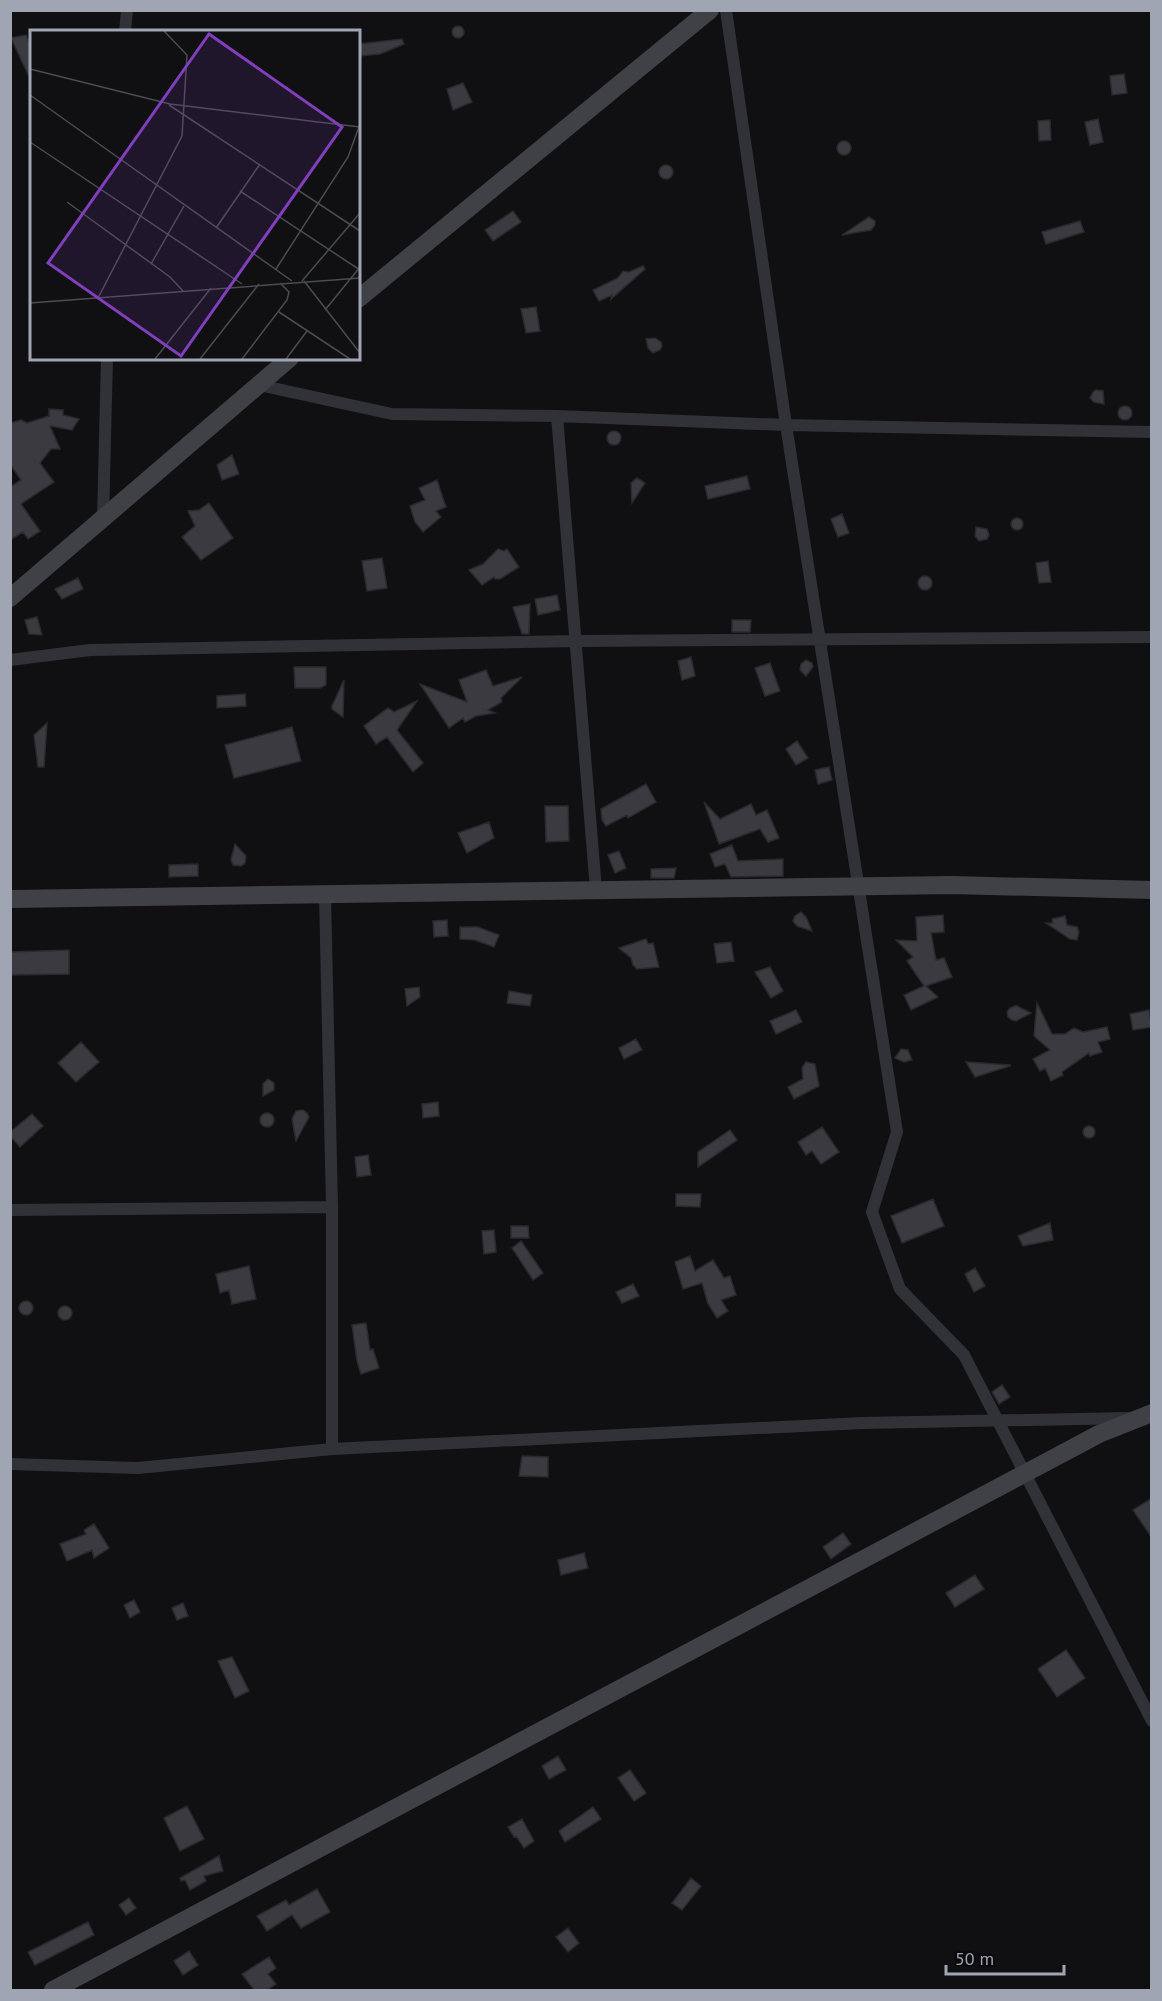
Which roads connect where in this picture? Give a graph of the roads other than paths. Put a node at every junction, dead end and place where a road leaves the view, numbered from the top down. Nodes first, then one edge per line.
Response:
1 (128, 10) edge
2 (710, 10) edge
3 (726, 10) edge
4 (126, 30) edge
5 (360, 297) edge
6 (107, 360) edge
7 (288, 360) edge
8 (259, 385) junction
9 (557, 416) junction
10 (786, 425) junction
11 (1152, 432) edge
12 (103, 519) junction
13 (10, 598) edge
14 (1152, 637) edge
15 (821, 639) junction
16 (576, 641) junction
17 (10, 660) edge
18 (857, 886) junction
19 (596, 890) junction
20 (1152, 890) edge
21 (325, 895) junction
22 (10, 899) edge
23 (332, 1207) junction
24 (10, 1210) edge
25 (1145, 1416) edge
26 (998, 1421) junction
27 (332, 1449) junction
28 (10, 1464) edge
29 (1024, 1474) junction
30 (1152, 1721) edge
31 (53, 1990) edge

1 - 4 street
2 - 5 street
3 - 10 street
6 - 12 street
7 - 8 street
8 - 9 street
8 - 12 street
9 - 10 street
9 - 16 street
10 - 11 street
10 - 15 street
12 - 13 street
14 - 15 street
15 - 16 street
15 - 18 street
16 - 17 street
16 - 19 street
18 - 19 street
18 - 20 street
18 - 26 street
19 - 21 street
21 - 22 street
21 - 23 street
23 - 24 street
23 - 27 street
25 - 26 street
25 - 29 street
26 - 27 street
26 - 29 street
27 - 28 street
29 - 30 street
29 - 31 street

